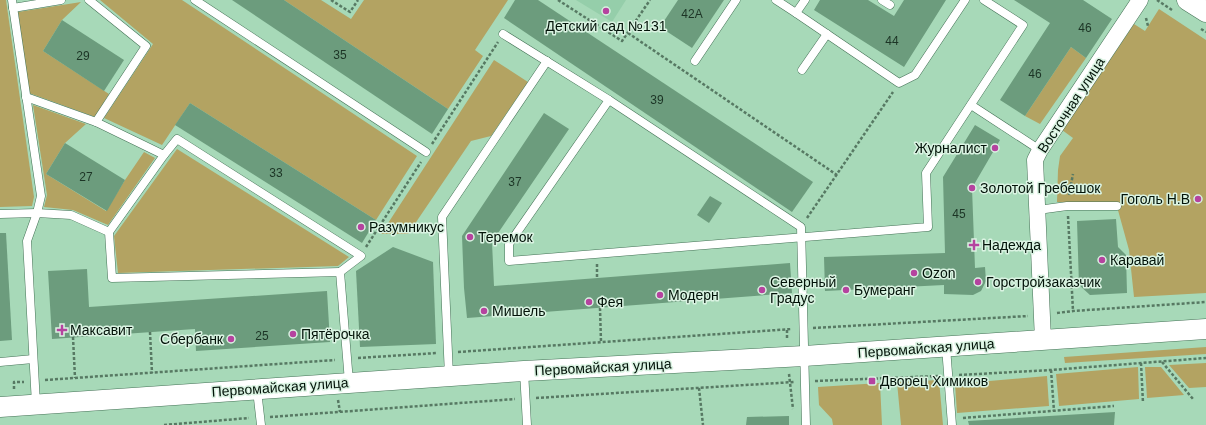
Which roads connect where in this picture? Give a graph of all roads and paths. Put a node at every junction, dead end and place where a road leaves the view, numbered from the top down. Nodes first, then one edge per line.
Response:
1 (61, 0) edge
2 (88, 0) edge
3 (195, 0) edge
4 (331, 0) edge
5 (358, 0) edge
6 (558, 0) edge
7 (650, 0) edge
8 (736, 0) edge
9 (776, 0) edge
10 (805, 0) edge
11 (882, 0) edge
12 (965, 0) edge
13 (984, 0) edge
14 (1140, 0) edge
15 (1187, 0) edge
16 (12, 4) edge
17 (890, 5) dead end
18 (1206, 12) edge
19 (796, 13) junction
20 (628, 33) junction
21 (503, 34) joint
22 (827, 34) junction
23 (695, 60) dead end
24 (547, 61) junction
25 (802, 70) dead end
26 (899, 83) junction
27 (26, 96) junction
28 (609, 100) junction
29 (971, 105) junction
30 (96, 122) junction
31 (1040, 150) junction
32 (426, 152) junction
33 (164, 155) junction
34 (1073, 174) dead end
35 (836, 175) junction
36 (1067, 206) junction
37 (1117, 206) dead end
38 (1038, 210) junction
39 (37, 213) junction
40 (0, 214) edge
41 (801, 227) junction
42 (109, 232) junction
43 (801, 238) junction
44 (361, 256) junction
45 (340, 272) junction
46 (1206, 302) edge
47 (600, 308) dead end
48 (1073, 311) junction
49 (1042, 315) junction
50 (803, 329) junction
51 (1206, 329) edge
52 (150, 332) dead end
53 (73, 337) dead end
54 (1043, 340) junction
55 (601, 342) junction
56 (946, 347) junction
57 (448, 352) junction
58 (804, 356) junction
59 (1206, 358) edge
60 (347, 359) junction
61 (34, 360) junction
62 (0, 362) edge
63 (1162, 362) junction
64 (1141, 364) junction
65 (1051, 370) junction
66 (524, 371) junction
67 (152, 373) junction
68 (449, 376) junction
69 (949, 376) junction
70 (892, 377) dead end
71 (75, 378) junction
72 (35, 381) junction
73 (14, 382) dead end
74 (349, 382) junction
75 (789, 382) dead end
76 (700, 388) dead end
77 (257, 389) junction
78 (1193, 399) dead end
79 (1143, 403) dead end
80 (36, 404) junction
81 (1114, 406) dead end
82 (0, 407) edge
83 (1054, 411) junction
84 (793, 414) dead end
85 (952, 422) edge
86 (261, 425) edge
87 (528, 425) edge
88 (703, 425) edge
89 (806, 425) edge

1 - 16 lane
2 - 30 lane
3 - 32 lane
4 - 5 path
6 - 20 path
7 - 20 path
8 - 23 lane
9 - 19 lane
10 - 19 lane
11 - 17 lane
12 - 26 lane
13 - 29 lane
14 - 31 street, Восточная улица
15 - 18 street
16 - 27 lane
19 - 22 lane
20 - 35 path
21 - 24 lane
21 - 32 path
22 - 25 lane
22 - 26 lane
24 - 28 lane
24 - 57 lane
26 - 35 path
27 - 30 lane
27 - 39 lane
28 - 41 lane
28 - 43 lane
29 - 31 lane
29 - 43 lane
30 - 33 lane
31 - 38 street, Восточная улица
32 - 44 path
33 - 42 lane
33 - 44 lane
34 - 36 path
35 - 41 path
36 - 37 lane
36 - 38 lane
36 - 48 path
38 - 49 street, Восточная улица
39 - 40 lane
39 - 42 lane
39 - 61 lane
41 - 43 lane
42 - 45 lane
43 - 50 lane
44 - 45 lane
45 - 60 lane
46 - 48 path
47 - 55 path
48 - 49 path
49 - 50 path
49 - 54 street, Восточная улица
50 - 55 path
50 - 58 lane
51 - 54 street, Первомайская улица
52 - 67 path
53 - 71 path
54 - 56 street, Первомайская улица
55 - 57 path
56 - 58 street, Первомайская улица
56 - 69 lane
57 - 60 path
57 - 68 lane
58 - 66 street, Первомайская улица
58 - 89 lane
59 - 63 path
60 - 67 path
60 - 74 lane
61 - 62 lane
61 - 72 lane
63 - 64 path
63 - 78 path
64 - 65 path
64 - 79 path
65 - 69 path
65 - 83 path
66 - 68 street, Первомайская улица
66 - 87 lane
67 - 71 path
68 - 74 street, Первомайская улица
69 - 70 path
69 - 85 lane
71 - 72 path
72 - 73 path
72 - 80 lane
74 - 77 street, Первомайская улица
75 - 84 path
76 - 88 path
77 - 80 street, Первомайская улица
77 - 86 lane
80 - 82 street, Первомайская улица
81 - 83 path
83 - 85 path

